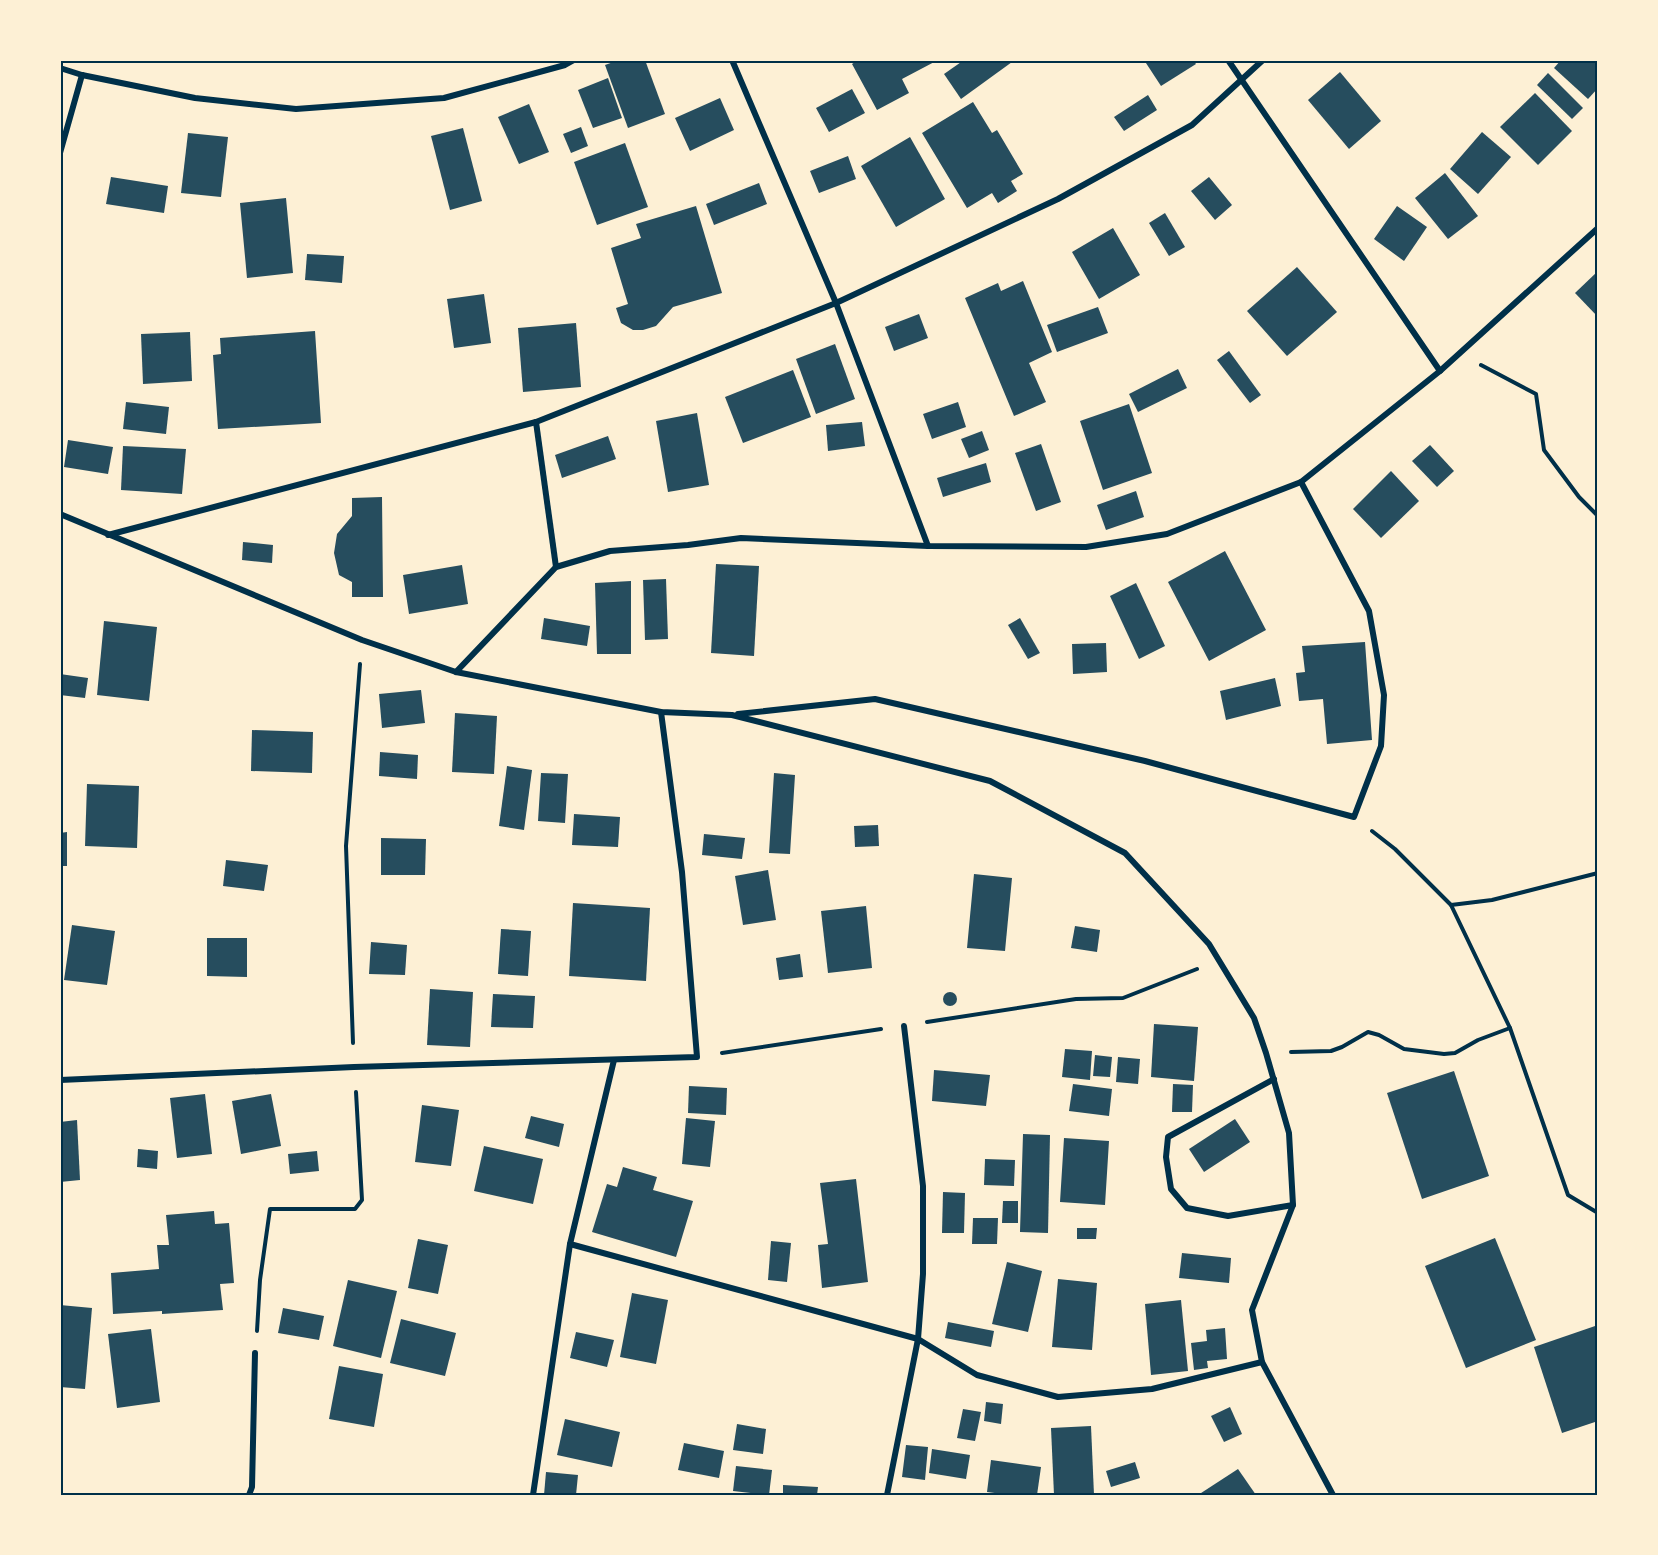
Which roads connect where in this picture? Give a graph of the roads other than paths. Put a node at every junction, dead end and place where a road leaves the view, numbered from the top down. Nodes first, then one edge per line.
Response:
1 (574, 60) edge
2 (732, 60) edge
3 (1228, 60) edge
4 (1263, 60) edge
5 (60, 68) edge
6 (82, 75) junction
7 (1241, 78) junction
8 (60, 153) edge
9 (1598, 228) edge
10 (837, 303) junction
11 (1440, 371) junction
12 (536, 422) junction
13 (1301, 482) junction
14 (60, 514) edge
15 (107, 535) junction
16 (928, 546) junction
17 (556, 567) junction
18 (456, 672) junction
19 (660, 712) junction
20 (732, 715) junction
21 (904, 1026) road end
22 (614, 1060) junction
23 (1274, 1079) junction
24 (60, 1080) edge
25 (1293, 1204) junction
26 (570, 1244) junction
27 (918, 1339) junction
28 (255, 1353) road end
29 (1262, 1362) junction
30 (249, 1495) edge
31 (533, 1495) edge
32 (887, 1495) edge
33 (1333, 1495) edge

1 - 6 street
2 - 10 street
3 - 7 street
4 - 7 street
5 - 6 street
6 - 8 street
7 - 10 street
7 - 11 street
9 - 11 street
10 - 12 street
10 - 16 street
11 - 13 street
12 - 15 street
12 - 17 street
13 - 16 street
13 - 20 street
14 - 15 street
15 - 18 street
16 - 17 street
17 - 18 street
18 - 19 street
19 - 20 street
19 - 22 street
20 - 23 street
21 - 27 street
22 - 24 street
22 - 26 street
23 - 25 street
23 - 25 street
25 - 29 street
26 - 27 street
26 - 31 street
27 - 29 street
27 - 32 street
28 - 30 street
29 - 33 street

